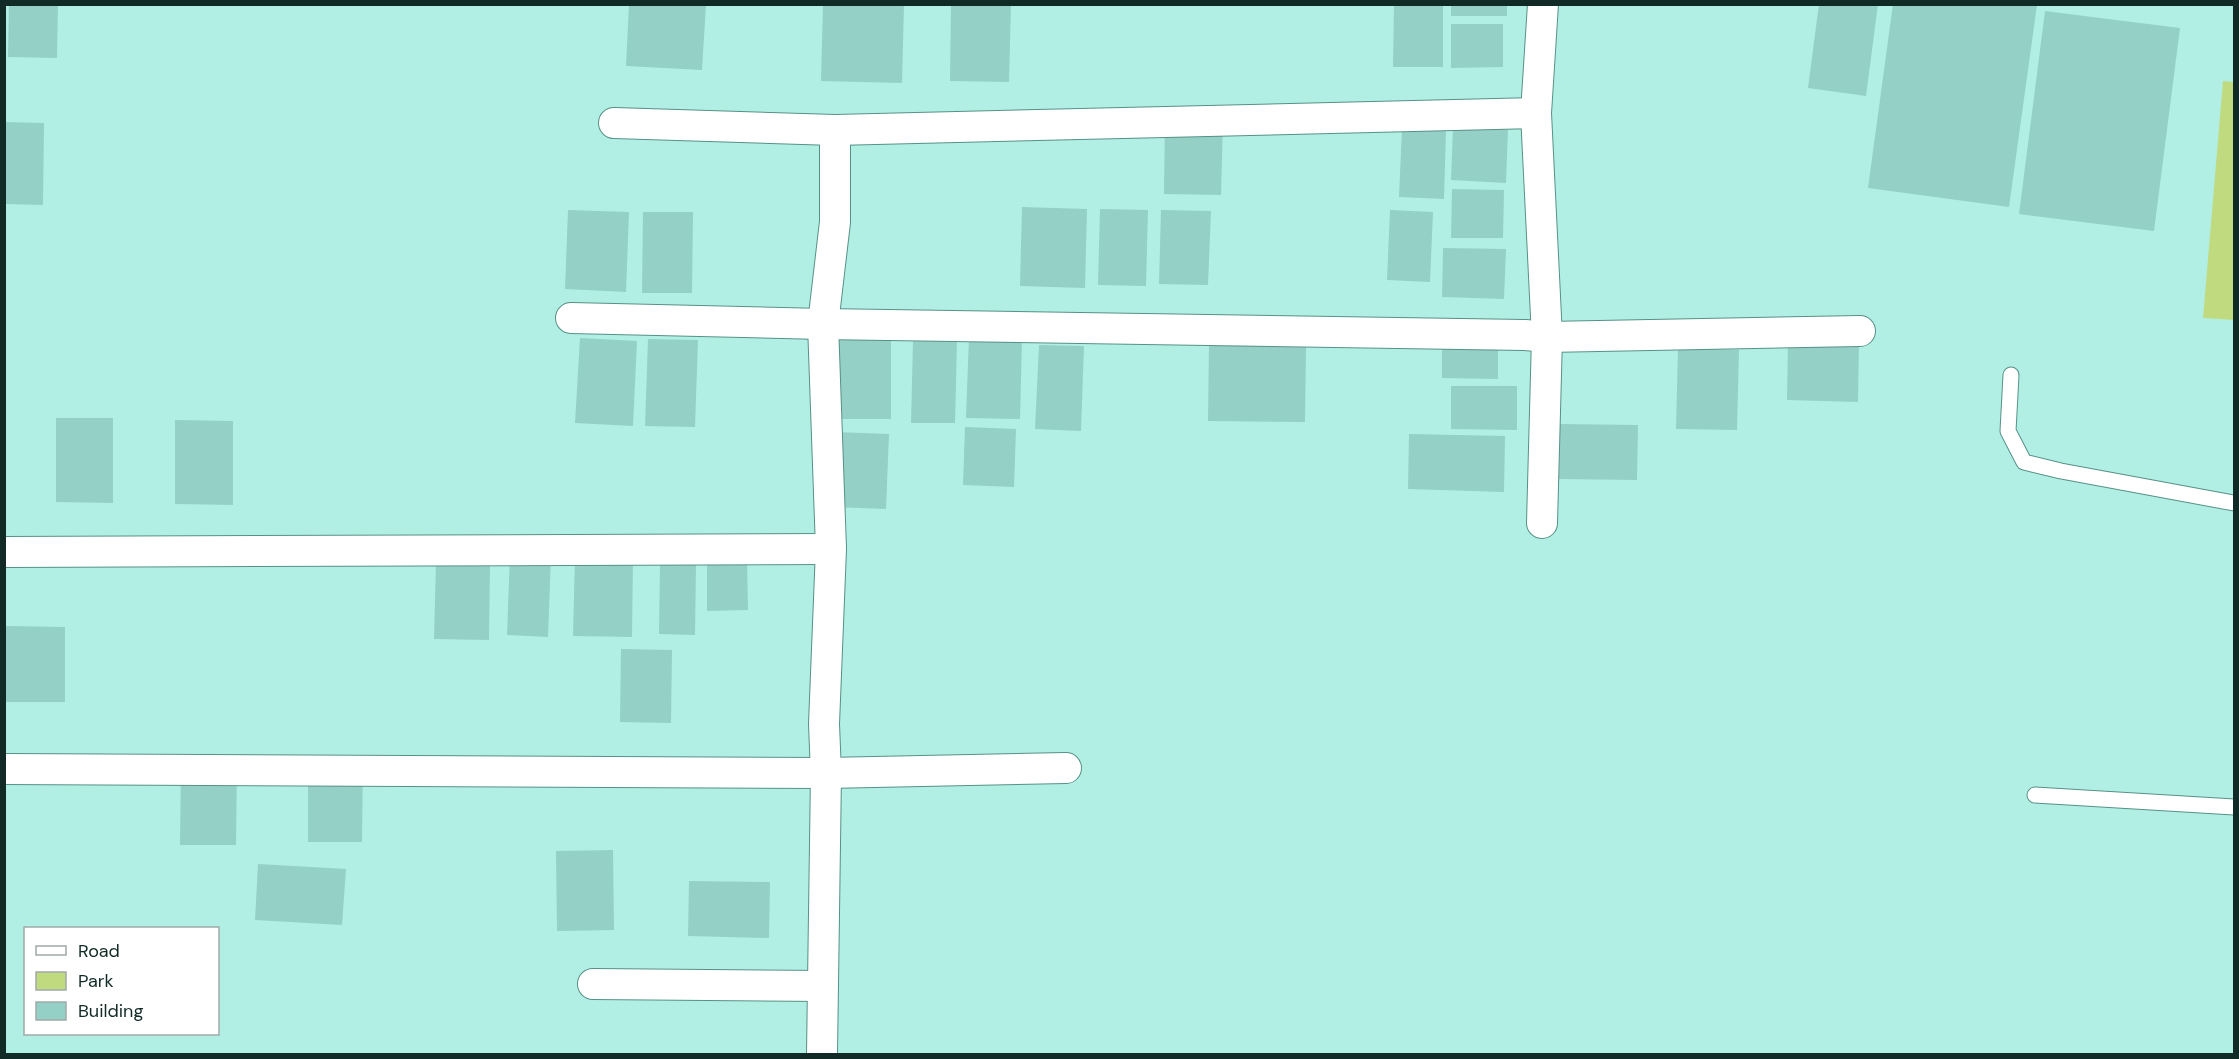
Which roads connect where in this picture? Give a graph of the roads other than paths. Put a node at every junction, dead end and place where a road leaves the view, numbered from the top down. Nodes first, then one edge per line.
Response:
1 (1543, 4) edge
2 (1536, 113) junction
3 (614, 123) dead end
4 (835, 130) junction
5 (572, 318) dead end
6 (823, 324) junction
7 (1860, 331) dead end
8 (1547, 337) junction
9 (2011, 375) dead end
10 (2235, 502) edge
11 (1542, 523) dead end
12 (831, 549) junction
13 (4, 552) edge
14 (1066, 768) dead end
15 (4, 769) edge
16 (826, 773) junction
17 (2035, 795) dead end
18 (2235, 807) edge
19 (592, 984) dead end
20 (823, 986) junction
21 (822, 1054) edge

1 - 2 street
2 - 4 street
2 - 8 street
3 - 4 street
4 - 6 street
5 - 6 street
6 - 8 street
6 - 12 street
7 - 8 street
8 - 11 street
9 - 10 lane
12 - 13 street
12 - 16 street
14 - 16 street
15 - 16 street
16 - 20 street
17 - 18 lane
19 - 20 street
20 - 21 street

